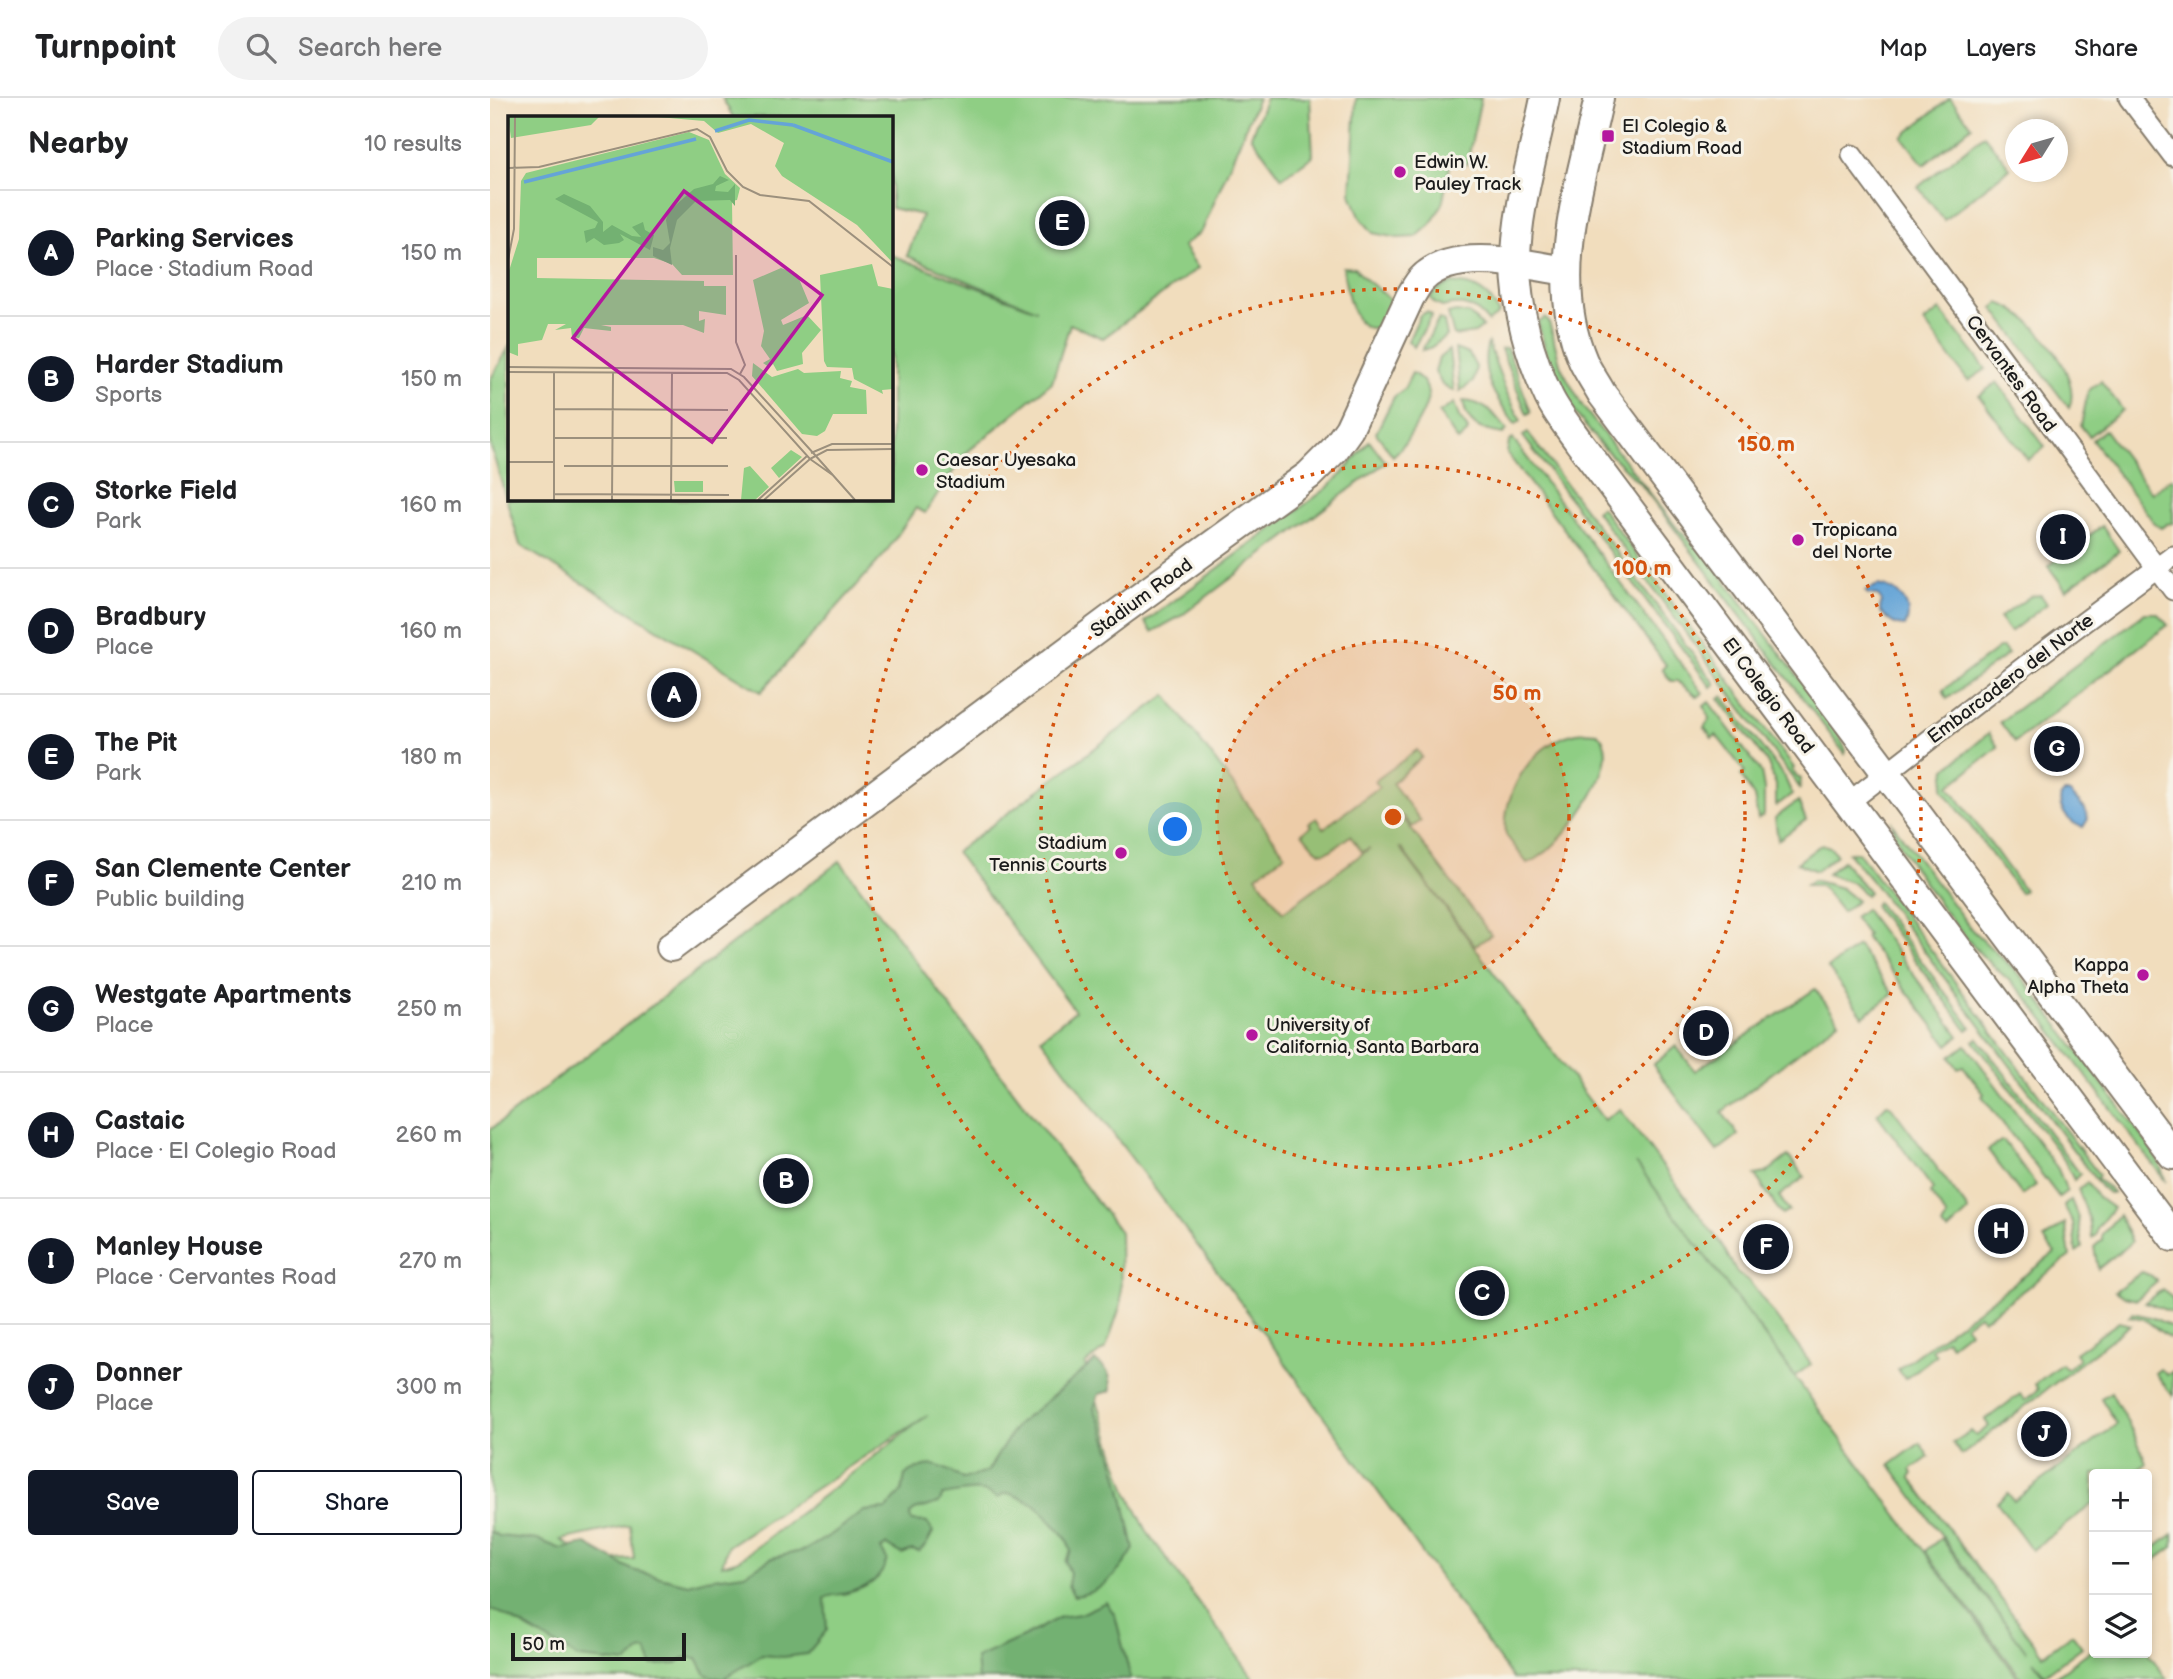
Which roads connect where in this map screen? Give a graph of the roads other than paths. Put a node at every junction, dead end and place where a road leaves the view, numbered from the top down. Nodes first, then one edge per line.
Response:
1 (1545, 98) edge
2 (1599, 98) edge
3 (2129, 98) edge
4 (1852, 155) dead end
5 (2173, 156) edge
6 (1516, 263) junction
7 (1567, 271) junction
8 (2173, 556) edge
9 (2156, 568) junction
10 (2173, 590) edge
11 (1887, 771) junction
12 (1849, 802) junction
13 (671, 947) dead end
14 (2173, 1155) edge
15 (2172, 1232) edge

1 - 6 main road, El Colegio Road
2 - 7 main road
3 - 5 street
4 - 9 street, Cervantes Road
6 - 7 main road, Stadium Road
6 - 12 main road, El Colegio Road
6 - 13 main road, Stadium Road
7 - 11 main road
8 - 9 street, Embarcadero del Norte
9 - 10 street, Cervantes Road
9 - 11 street, Embarcadero del Norte
11 - 12 street, Embarcadero del Norte
11 - 14 main road
12 - 15 main road, El Colegio Road

